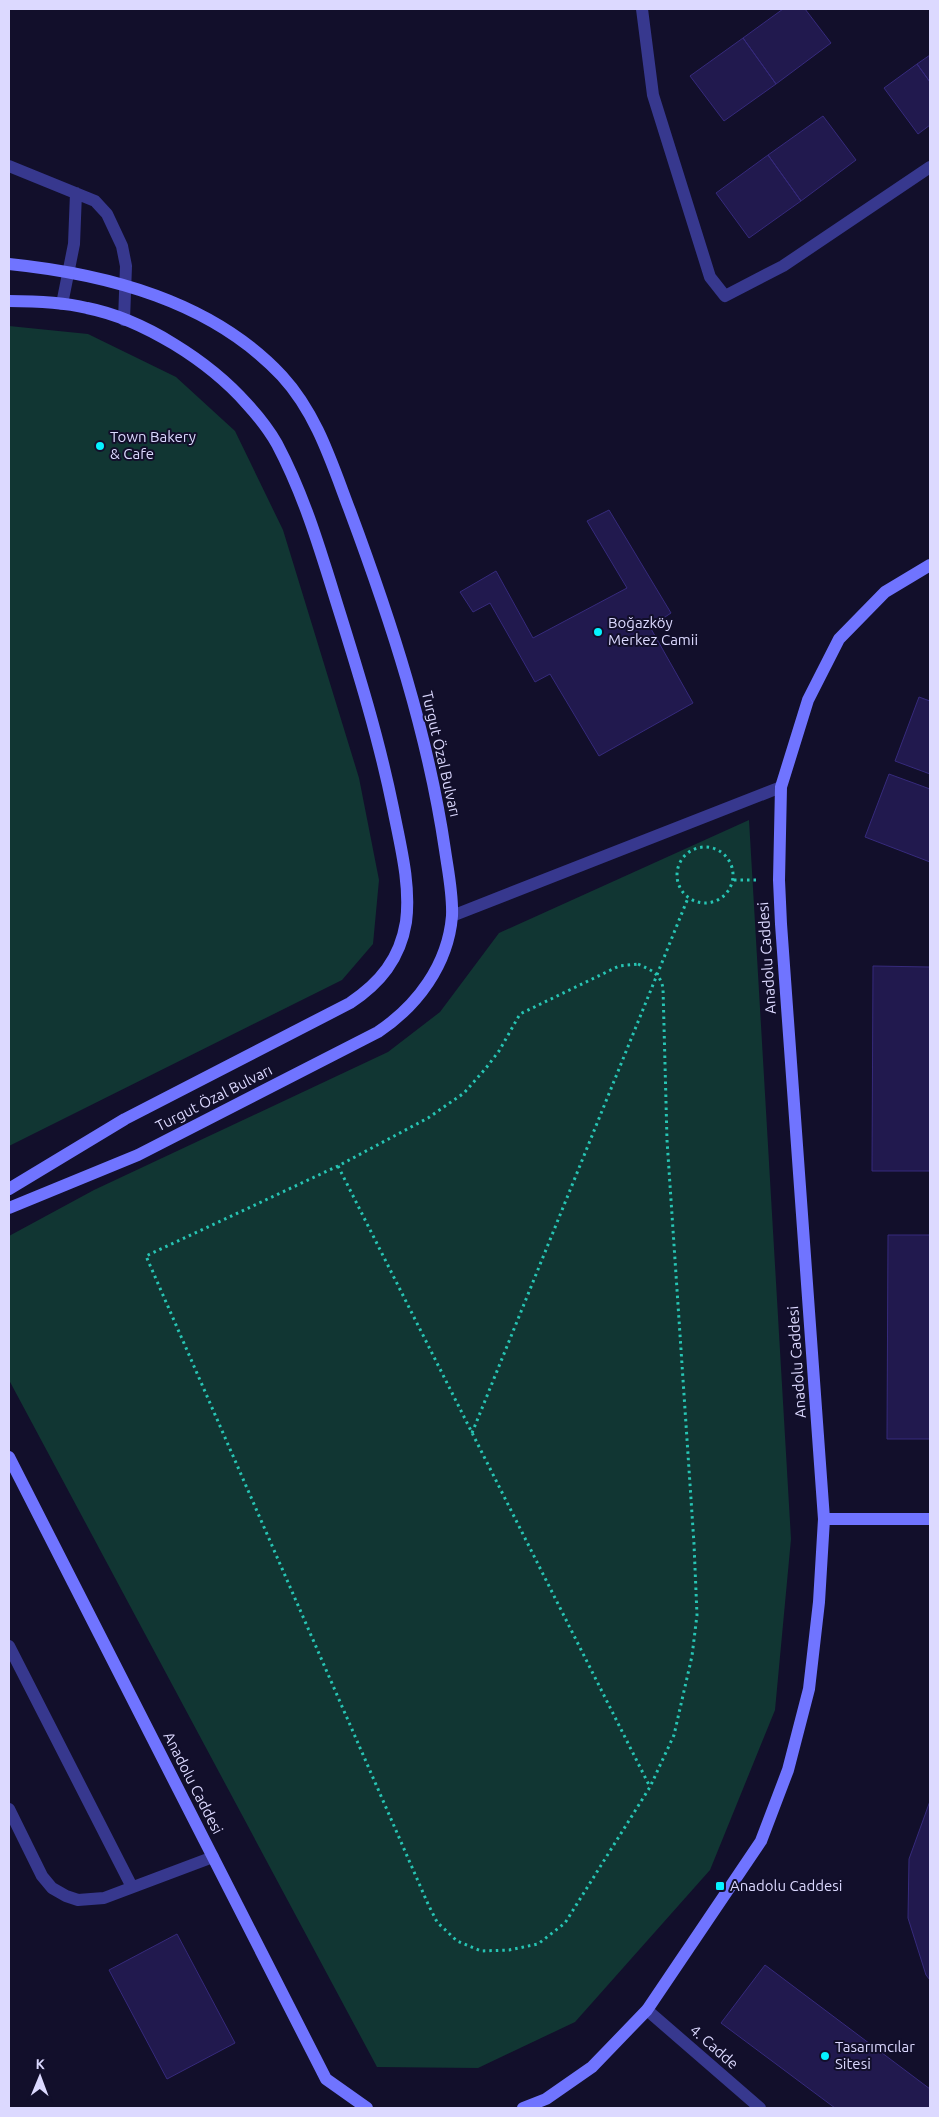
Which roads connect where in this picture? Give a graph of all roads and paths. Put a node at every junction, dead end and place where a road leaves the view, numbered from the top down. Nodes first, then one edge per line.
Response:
1 (642, 9) edge
2 (9, 166) edge
3 (930, 167) edge
4 (76, 193) junction
5 (9, 264) edge
6 (68, 272) junction
7 (125, 286) junction
8 (9, 301) edge
9 (62, 304) junction
10 (124, 320) junction
11 (930, 565) edge
12 (781, 787) junction
13 (688, 898) junction
14 (452, 916) junction
15 (657, 974) junction
16 (338, 1166) junction
17 (9, 1189) edge
18 (9, 1208) edge
19 (472, 1434) junction
20 (9, 1456) edge
21 (930, 1519) edge
22 (824, 1520) junction
23 (9, 1646) edge
24 (650, 1787) junction
25 (9, 1809) edge
26 (213, 1857) junction
27 (132, 1888) junction
28 (647, 2010) junction
29 (368, 2108) edge
30 (523, 2108) edge
31 (760, 2108) edge

1 - 3 street
2 - 4 street
4 - 6 street
4 - 7 street
5 - 6 street, Turgut Özal Bulvarı
6 - 7 street, Turgut Özal Bulvarı
6 - 9 street
7 - 10 street
7 - 14 street, Turgut Özal Bulvarı
8 - 9 street, Turgut Özal Bulvarı
9 - 10 street, Turgut Özal Bulvarı
10 - 17 street, Turgut Özal Bulvarı
11 - 12 street, Anadolu Caddesi
12 - 14 street
12 - 22 street, Anadolu Caddesi
13 - 13 path
13 - 15 path
14 - 18 street, Turgut Özal Bulvarı
15 - 16 path
15 - 19 path
15 - 24 path
16 - 19 path
16 - 24 path
19 - 24 path
20 - 26 street, Anadolu Caddesi
21 - 22 street
22 - 28 street, Anadolu Caddesi
23 - 27 street
25 - 27 street
26 - 27 street
26 - 29 street, Anadolu Caddesi
28 - 30 street, Anadolu Caddesi
28 - 31 street, 4. Cadde

